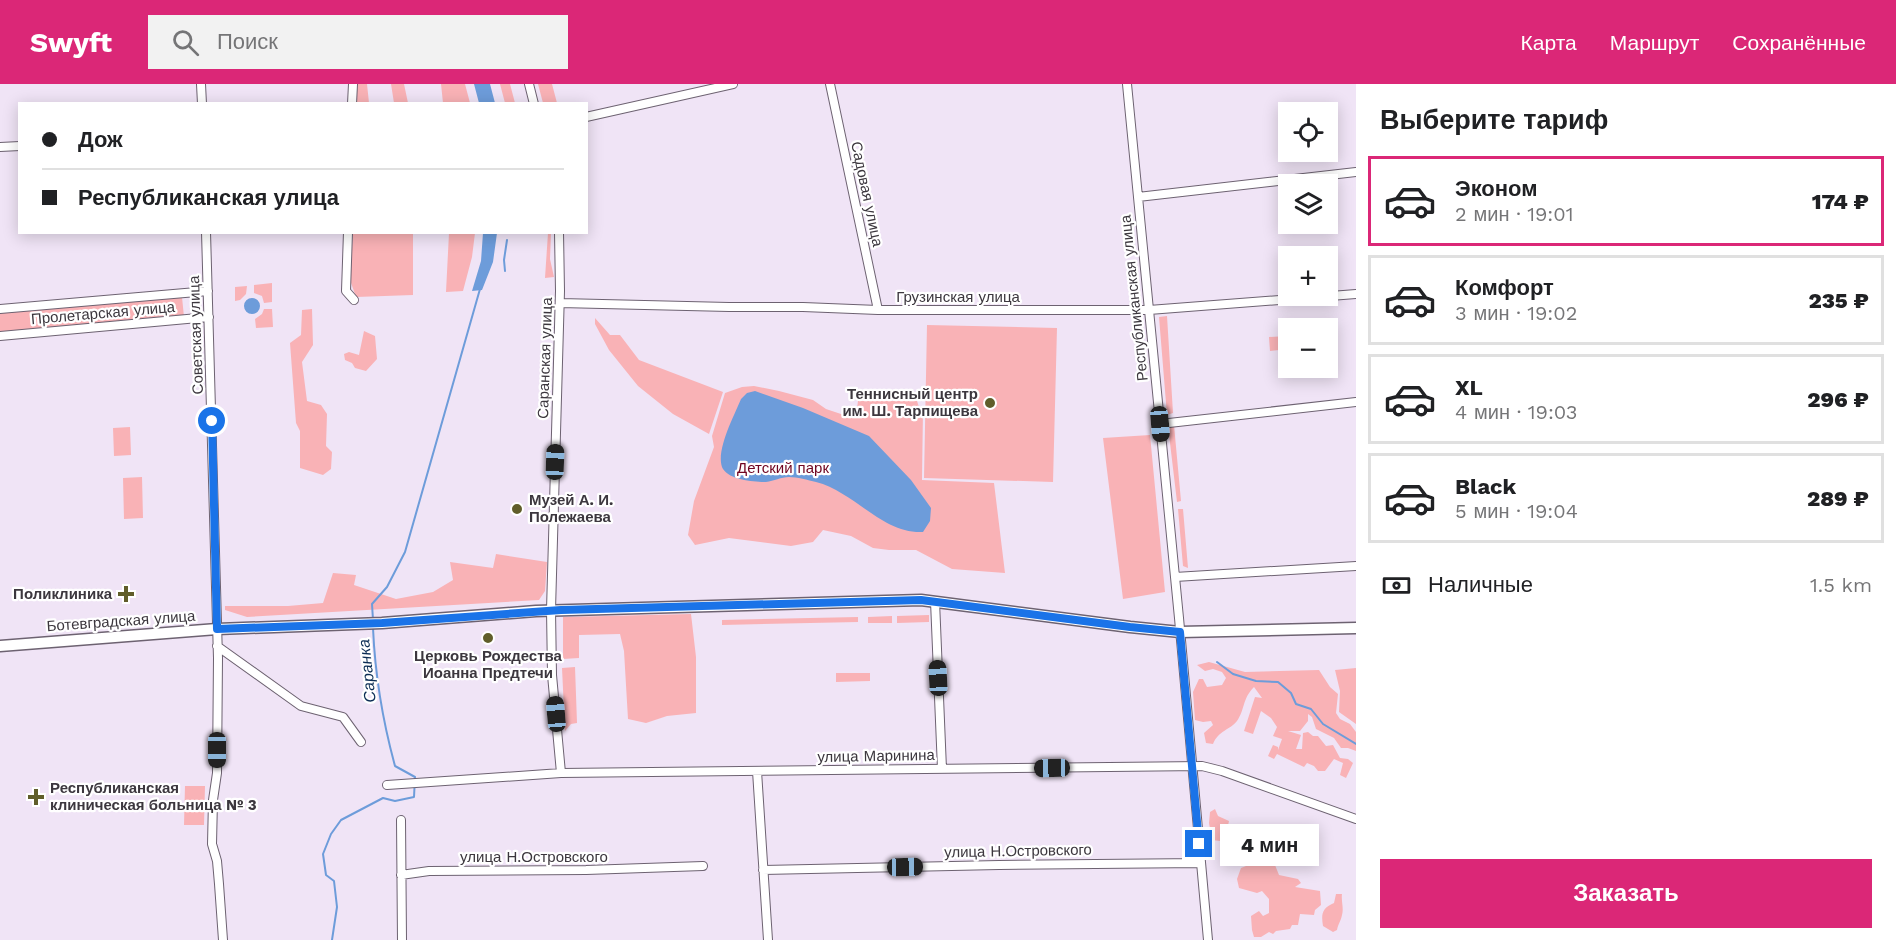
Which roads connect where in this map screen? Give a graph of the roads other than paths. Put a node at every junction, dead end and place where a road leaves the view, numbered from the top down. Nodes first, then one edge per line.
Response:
1 (201, 84) edge
2 (352, 84) edge
3 (528, 84) edge
4 (733, 84) edge
5 (830, 84) edge
6 (1127, 84) edge
7 (202, 102) edge
8 (352, 102) edge
9 (533, 102) edge
10 (588, 117) edge
11 (18, 146) edge
12 (0, 147) edge
13 (1356, 171) edge
14 (1138, 197) junction
15 (206, 234) edge
16 (348, 234) edge
17 (559, 234) edge
18 (208, 291) junction
19 (1356, 294) edge
20 (354, 300) dead end
21 (560, 303) junction
22 (0, 309) edge
23 (878, 310) junction
24 (1149, 310) junction
25 (209, 317) junction
26 (0, 336) edge
27 (1356, 402) edge
28 (1160, 424) junction
29 (1356, 566) edge
30 (1175, 577) junction
31 (935, 601) junction
32 (551, 610) junction
33 (1356, 628) edge
34 (217, 629) junction
35 (1180, 632) junction
36 (0, 646) edge
37 (217, 646) junction
38 (362, 742) dead end
39 (1192, 766) junction
40 (942, 769) junction
41 (757, 771) junction
42 (561, 773) junction
43 (387, 785) dead end
44 (1356, 819) edge
45 (401, 820) dead end
46 (1201, 863) junction
47 (703, 866) dead end
48 (763, 870) junction
49 (401, 875) junction
50 (223, 940) edge
51 (402, 940) edge
52 (768, 940) edge
53 (1208, 940) edge

1 - 7 street
2 - 8 street
3 - 9 street
4 - 10 street
5 - 23 street, Садовая улица
6 - 14 street, Республиканская улица
11 - 12 street
13 - 14 street
14 - 24 street, Республиканская улица
15 - 18 street, Советская улица
16 - 20 street
17 - 21 street, Саранская улица
18 - 22 street, Пролетарская улица
18 - 25 street, Советская улица
19 - 24 street, Грузинская улица
21 - 23 street, Грузинская улица
21 - 32 street, Саранская улица
23 - 24 street, Грузинская улица
24 - 28 street, Республиканская улица
25 - 26 street, Пролетарская улица
25 - 34 street, Советская улица
27 - 28 street
28 - 30 street, Республиканская улица
29 - 30 street
30 - 35 street, Республиканская улица
31 - 32 main road
31 - 35 main road
31 - 40 street
32 - 34 main road, Ботевградская улица
32 - 42 street, Саранская улица
33 - 35 main road
34 - 36 main road, Ботевградская улица
34 - 37 street, Советская улица
35 - 39 street, Республиканская улица
37 - 38 street
37 - 50 street, Советская улица
39 - 40 street, улица Маринина
39 - 44 street, улица Маринина
39 - 46 street, Республиканская улица
40 - 41 street, улица Маринина
41 - 42 street, улица Маринина
41 - 48 street
42 - 43 street, улица Маринина
45 - 49 street
46 - 48 street, улица Н.Островского
46 - 53 street, Республиканская улица
47 - 49 street, улица Н.Островского
48 - 52 street
49 - 51 street

